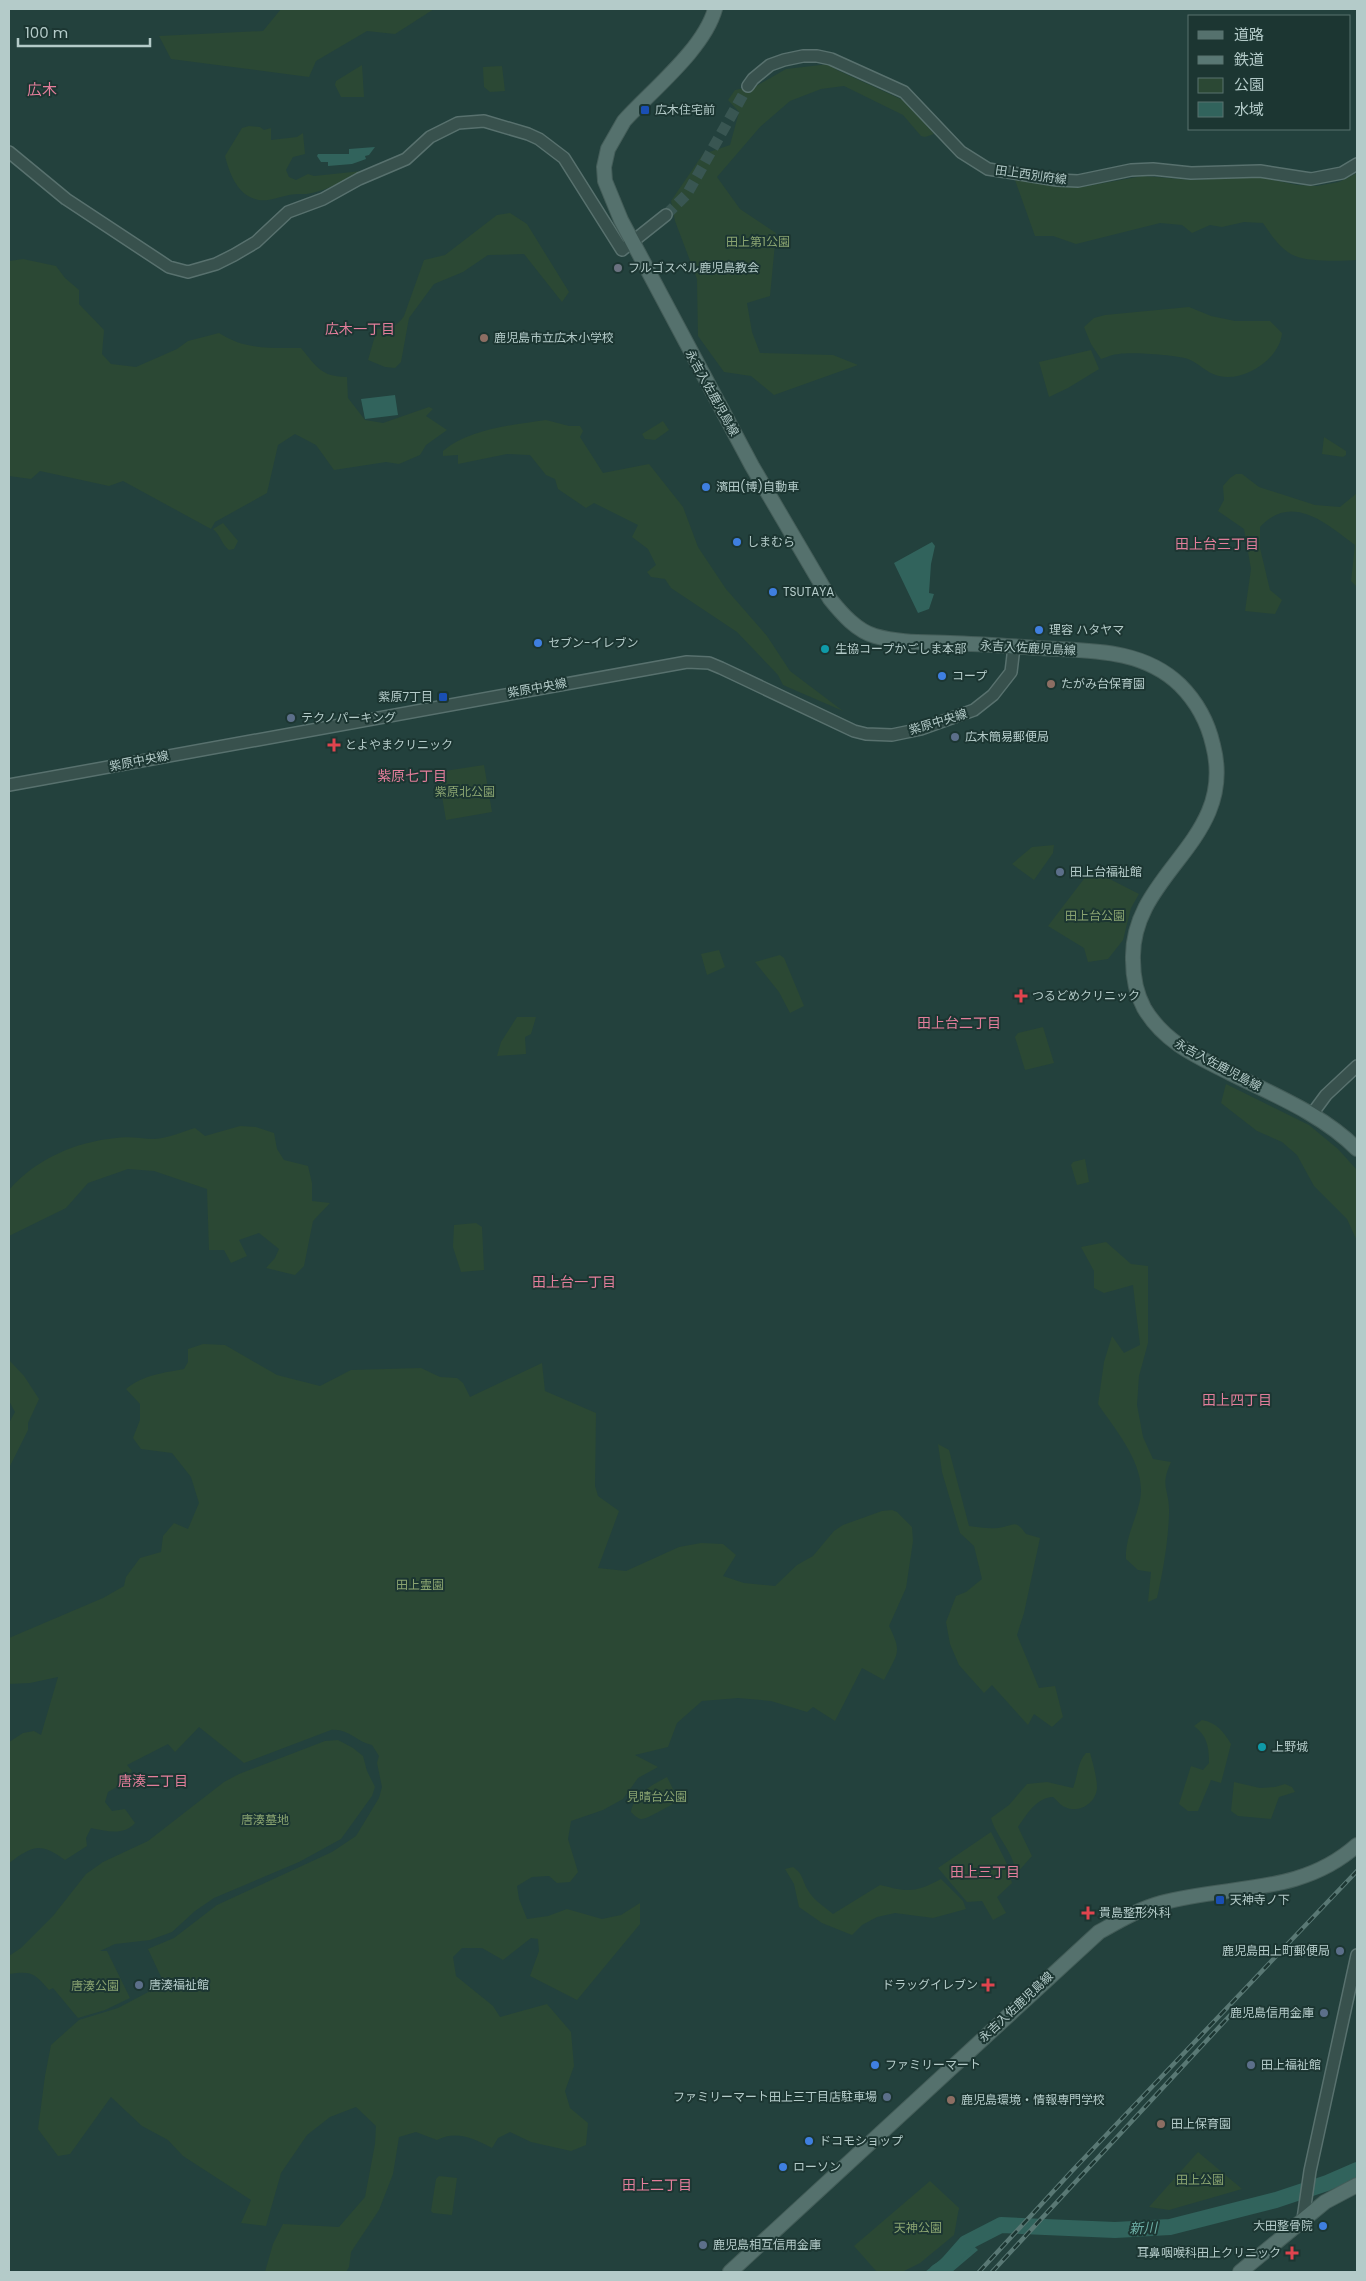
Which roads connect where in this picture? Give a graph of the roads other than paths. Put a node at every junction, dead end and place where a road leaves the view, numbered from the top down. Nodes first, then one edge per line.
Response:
1 (714, 9) edge
2 (748, 86) tunnel mouth
3 (9, 152) edge
4 (1357, 164) edge
5 (666, 215) tunnel mouth
6 (632, 244) junction
7 (1014, 647) junction
8 (9, 785) edge
9 (1357, 1066) edge
10 (1312, 1114) junction
11 (1357, 1149) edge
12 (1356, 1848) edge
13 (1357, 1956) edge
14 (1357, 2185) edge
15 (1303, 2213) junction
16 (730, 2272) edge
17 (1240, 2272) edge

1 - 6 main road, 永吉入佐鹿児島線
2 - 4 street, 田上西別府線
3 - 6 street
5 - 6 street
6 - 7 main road, 永吉入佐鹿児島線
7 - 8 street, 紫原中央線
7 - 10 main road, 永吉入佐鹿児島線
9 - 10 street
10 - 11 main road, 永吉入佐鹿児島線
12 - 16 main road, 永吉入佐鹿児島線
13 - 15 street
14 - 15 main road
15 - 17 main road

